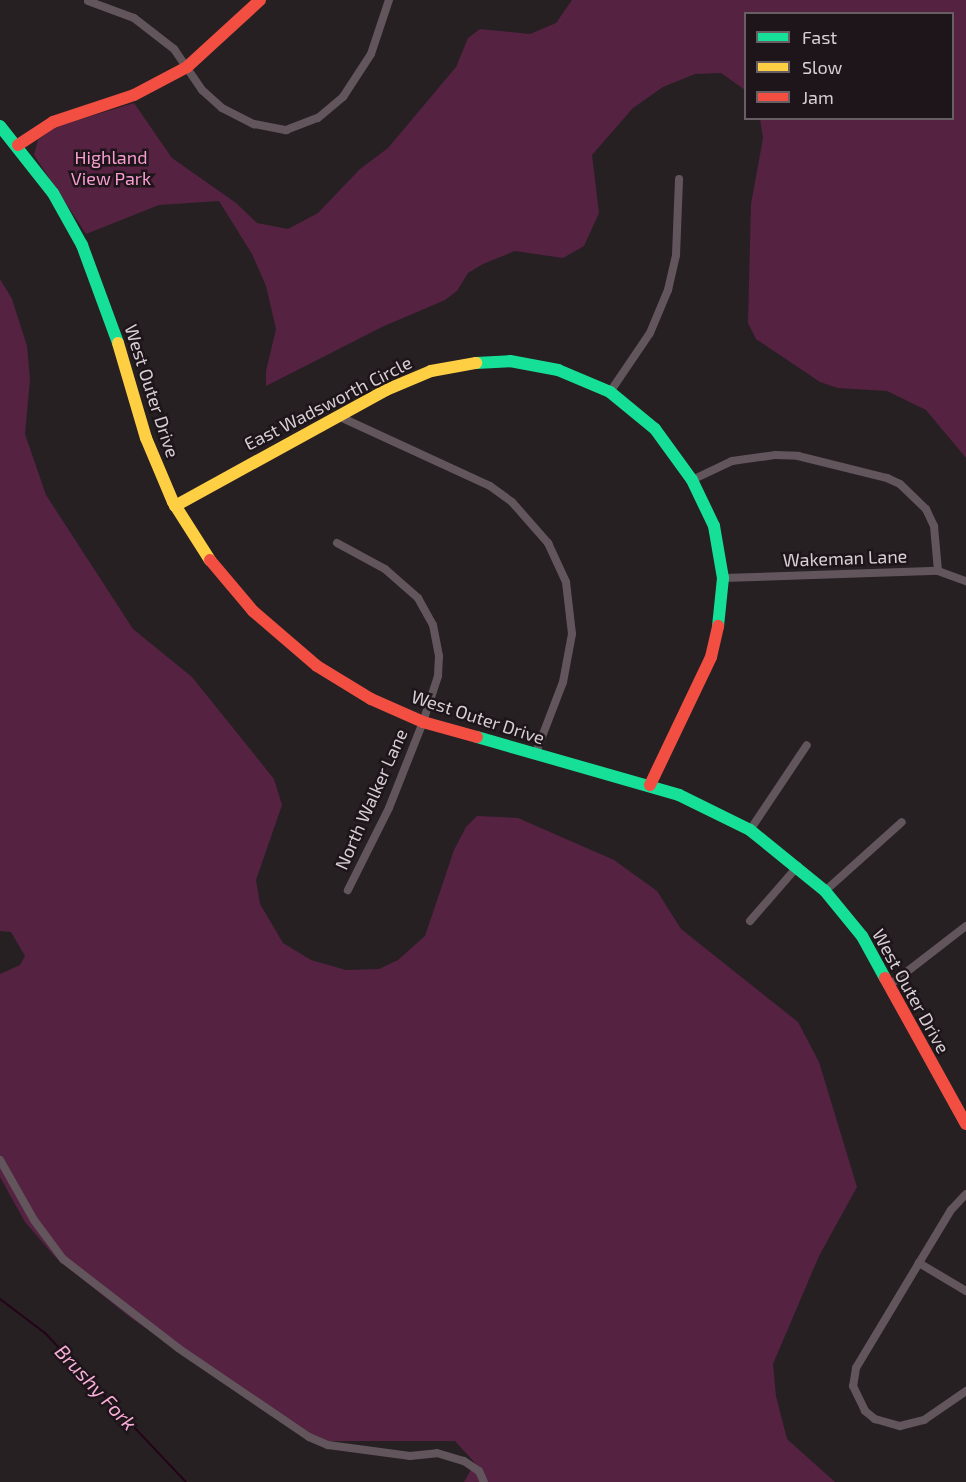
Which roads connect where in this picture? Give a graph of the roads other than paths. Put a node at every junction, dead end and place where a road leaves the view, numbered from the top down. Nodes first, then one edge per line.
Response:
1 (260, 0) edge
2 (389, 0) edge
3 (88, 1) edge
4 (187, 67) junction
5 (0, 126) edge
6 (18, 145) junction
7 (679, 179) dead end
8 (610, 392) junction
9 (338, 416) junction
10 (692, 480) junction
11 (175, 506) junction
12 (337, 543) dead end
13 (938, 571) junction
14 (723, 578) junction
15 (966, 580) edge
16 (423, 722) junction
17 (807, 745) dead end
18 (535, 755) junction
19 (650, 785) junction
20 (902, 822) dead end
21 (750, 830) junction
22 (798, 866) junction
23 (348, 890) dead end
24 (825, 891) junction
25 (750, 921) dead end
26 (966, 926) edge
27 (891, 984) junction
28 (966, 1124) edge
29 (0, 1160) edge
30 (966, 1194) edge
31 (919, 1263) junction
32 (966, 1291) edge
33 (966, 1391) edge
34 (484, 1482) edge

1 - 4 street
2 - 4 street
3 - 4 street
4 - 6 street
5 - 6 street, West Outer Drive
6 - 11 street, West Outer Drive
7 - 8 street
8 - 9 street, East Wadsworth Circle
8 - 10 street, East Wadsworth Circle
9 - 11 street, East Wadsworth Circle
9 - 18 street
10 - 13 street
10 - 14 street, East Wadsworth Circle
11 - 16 street, West Outer Drive
12 - 16 street, North Walker Lane
13 - 14 street, Wakeman Lane
13 - 15 street, Wakeman Lane
14 - 19 street, East Wadsworth Circle
16 - 18 street, West Outer Drive
16 - 23 street, North Walker Lane
17 - 21 street
18 - 19 street, West Outer Drive
19 - 21 street, West Outer Drive
20 - 24 street
21 - 22 street, West Outer Drive
22 - 24 street, West Outer Drive
22 - 25 street
24 - 27 street, West Outer Drive
26 - 27 street
27 - 28 street, West Outer Drive
29 - 34 street
30 - 31 street
31 - 32 street
31 - 33 street

